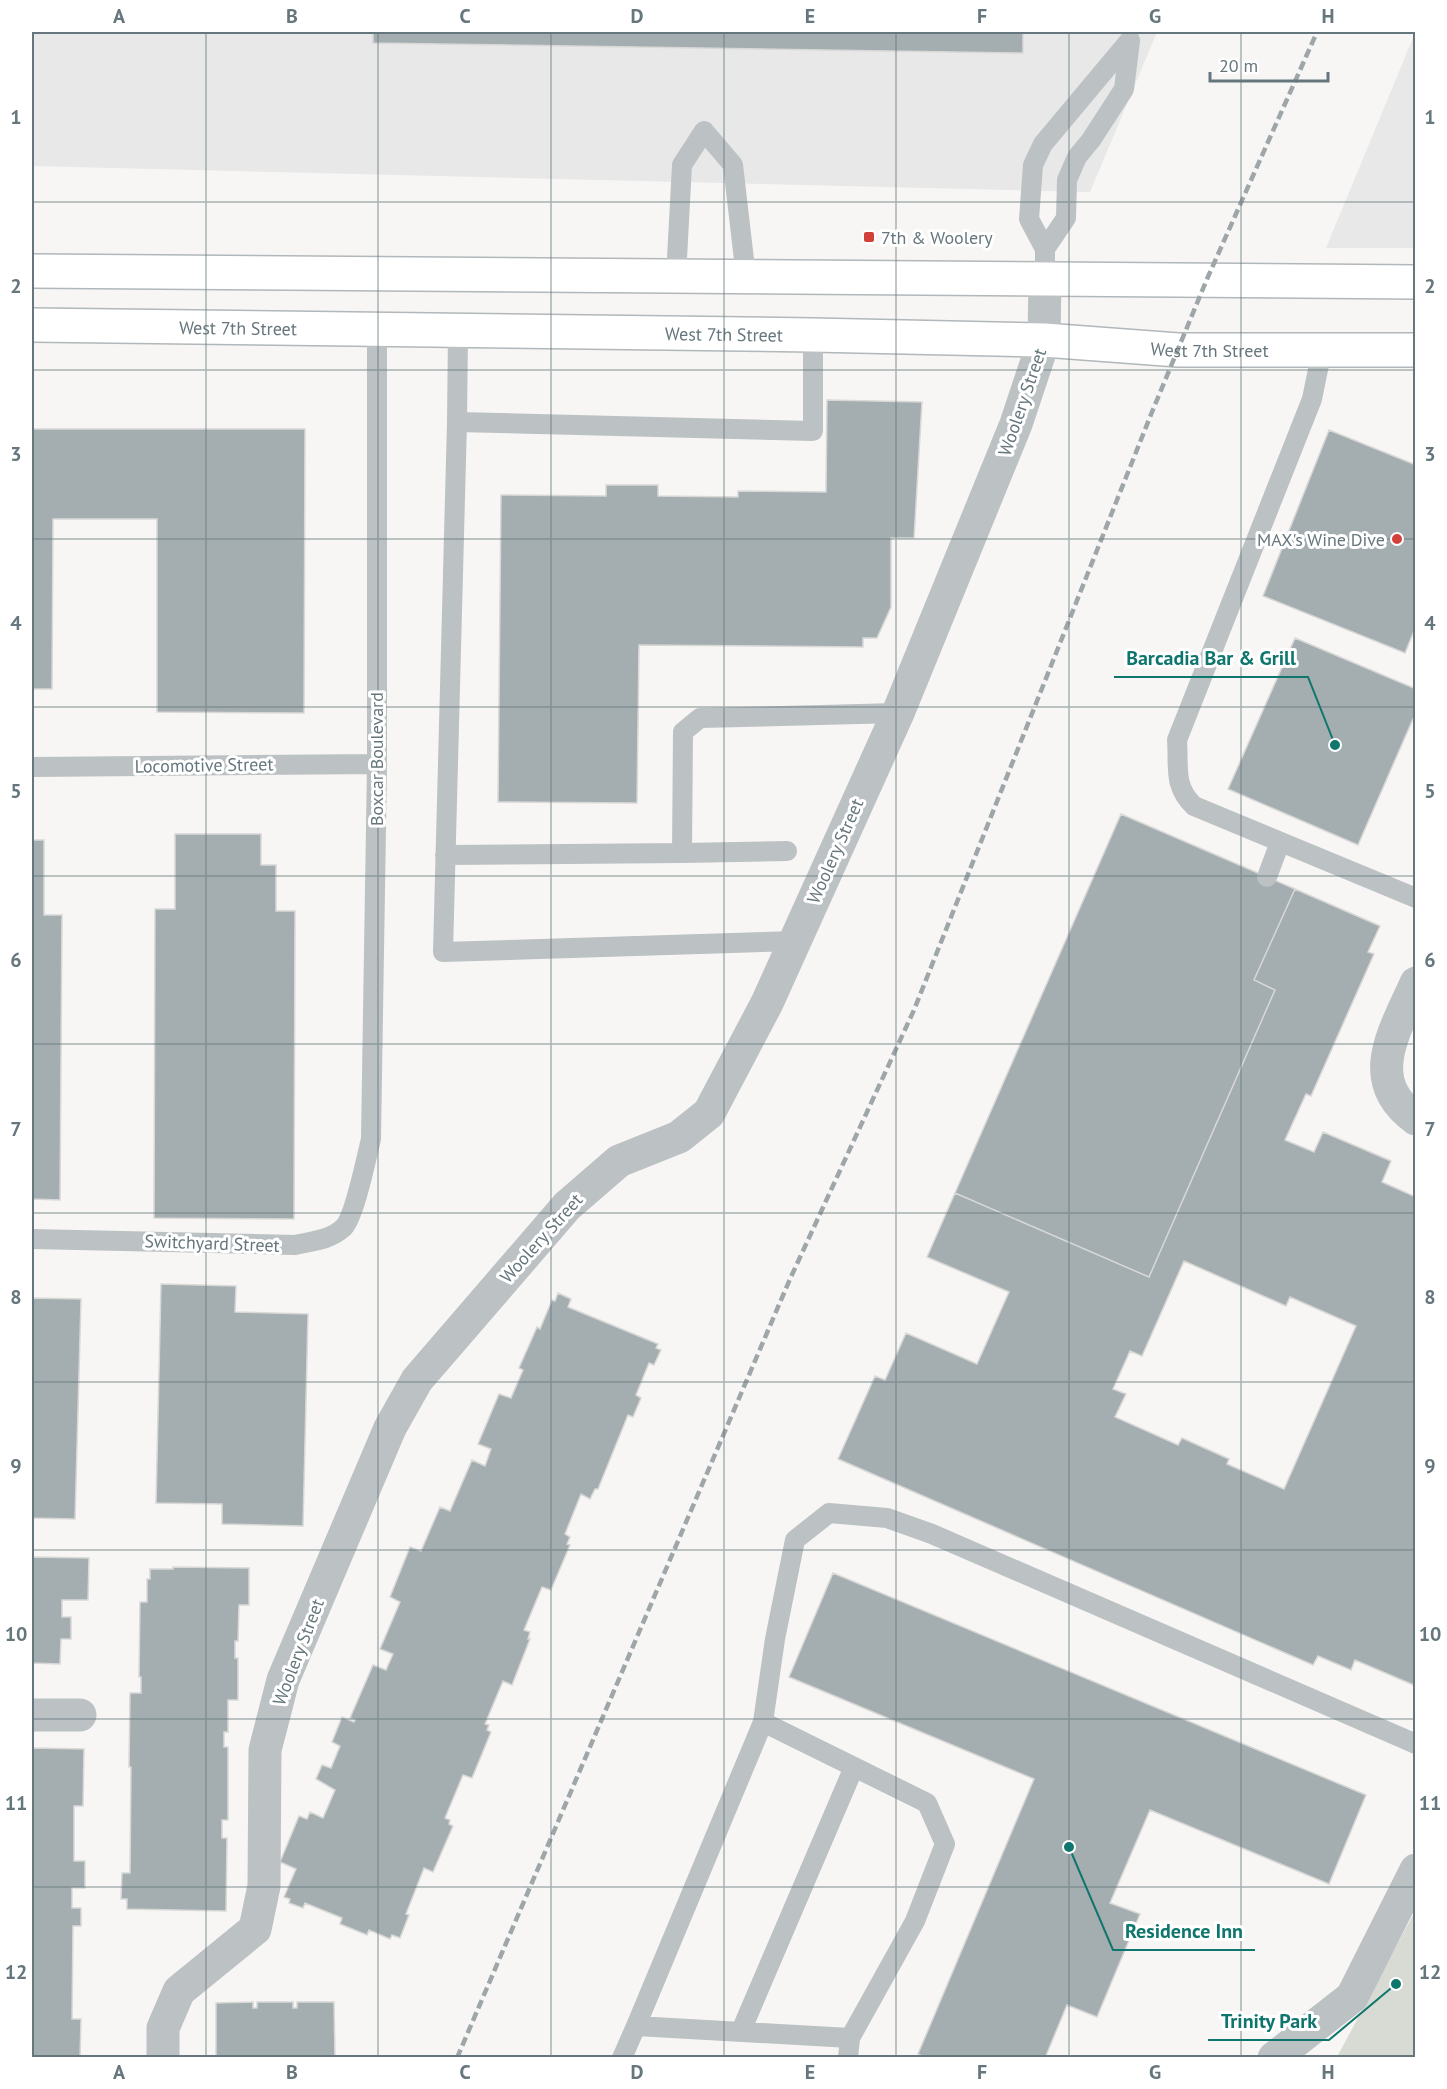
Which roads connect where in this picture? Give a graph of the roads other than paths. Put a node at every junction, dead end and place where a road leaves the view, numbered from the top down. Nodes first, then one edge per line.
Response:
1 (1130, 36) edge
2 (1045, 264) junction
3 (32, 271) edge
4 (676, 277) junction
5 (746, 277) junction
6 (1416, 282) edge
7 (32, 325) edge
8 (377, 329) junction
9 (458, 331) junction
10 (813, 334) junction
11 (1044, 340) junction
12 (1322, 350) junction
13 (1416, 350) edge
14 (458, 422) junction
15 (898, 713) junction
16 (377, 764) junction
17 (32, 767) edge
18 (1280, 842) junction
19 (787, 851) dead end
20 (682, 853) junction
21 (445, 855) junction
22 (1267, 877) dead end
23 (1416, 898) edge
24 (795, 941) junction
25 (1416, 983) edge
26 (1416, 1119) edge
27 (360, 1187) joint
28 (32, 1239) edge
29 (32, 1715) edge
30 (80, 1715) dead end
31 (763, 1722) junction
32 (1416, 1744) edge
33 (854, 1767) junction
34 (1416, 1870) edge
35 (636, 2026) junction
36 (741, 2031) junction
37 (849, 2048) edge
38 (163, 2058) edge
39 (622, 2058) edge
40 (1274, 2058) edge

1 - 2 lane
1 - 2 lane
2 - 5 main road
2 - 6 main road
2 - 11 street, Woolery Street
3 - 4 main road
4 - 5 main road
4 - 5 lane
7 - 8 main road, West 7th Street
8 - 9 main road, West 7th Street
8 - 16 lane, Boxcar Boulevard
9 - 10 main road, West 7th Street
9 - 14 lane
10 - 11 main road, West 7th Street
10 - 14 lane
11 - 12 main road, West 7th Street
11 - 15 street, Woolery Street
12 - 13 main road, West 7th Street
12 - 18 lane
14 - 21 lane
15 - 20 lane
15 - 24 street, Woolery Street
16 - 17 lane, Locomotive Street
16 - 27 lane, Boxcar Boulevard
18 - 22 lane
18 - 23 lane
19 - 20 lane
20 - 21 lane
21 - 24 lane
24 - 38 street, Woolery Street
25 - 26 street
27 - 28 lane, Switchyard Street
29 - 30 street
31 - 32 lane
31 - 33 lane
31 - 35 lane
33 - 36 lane
33 - 37 lane
34 - 40 street
35 - 36 lane
35 - 39 lane
36 - 37 lane

